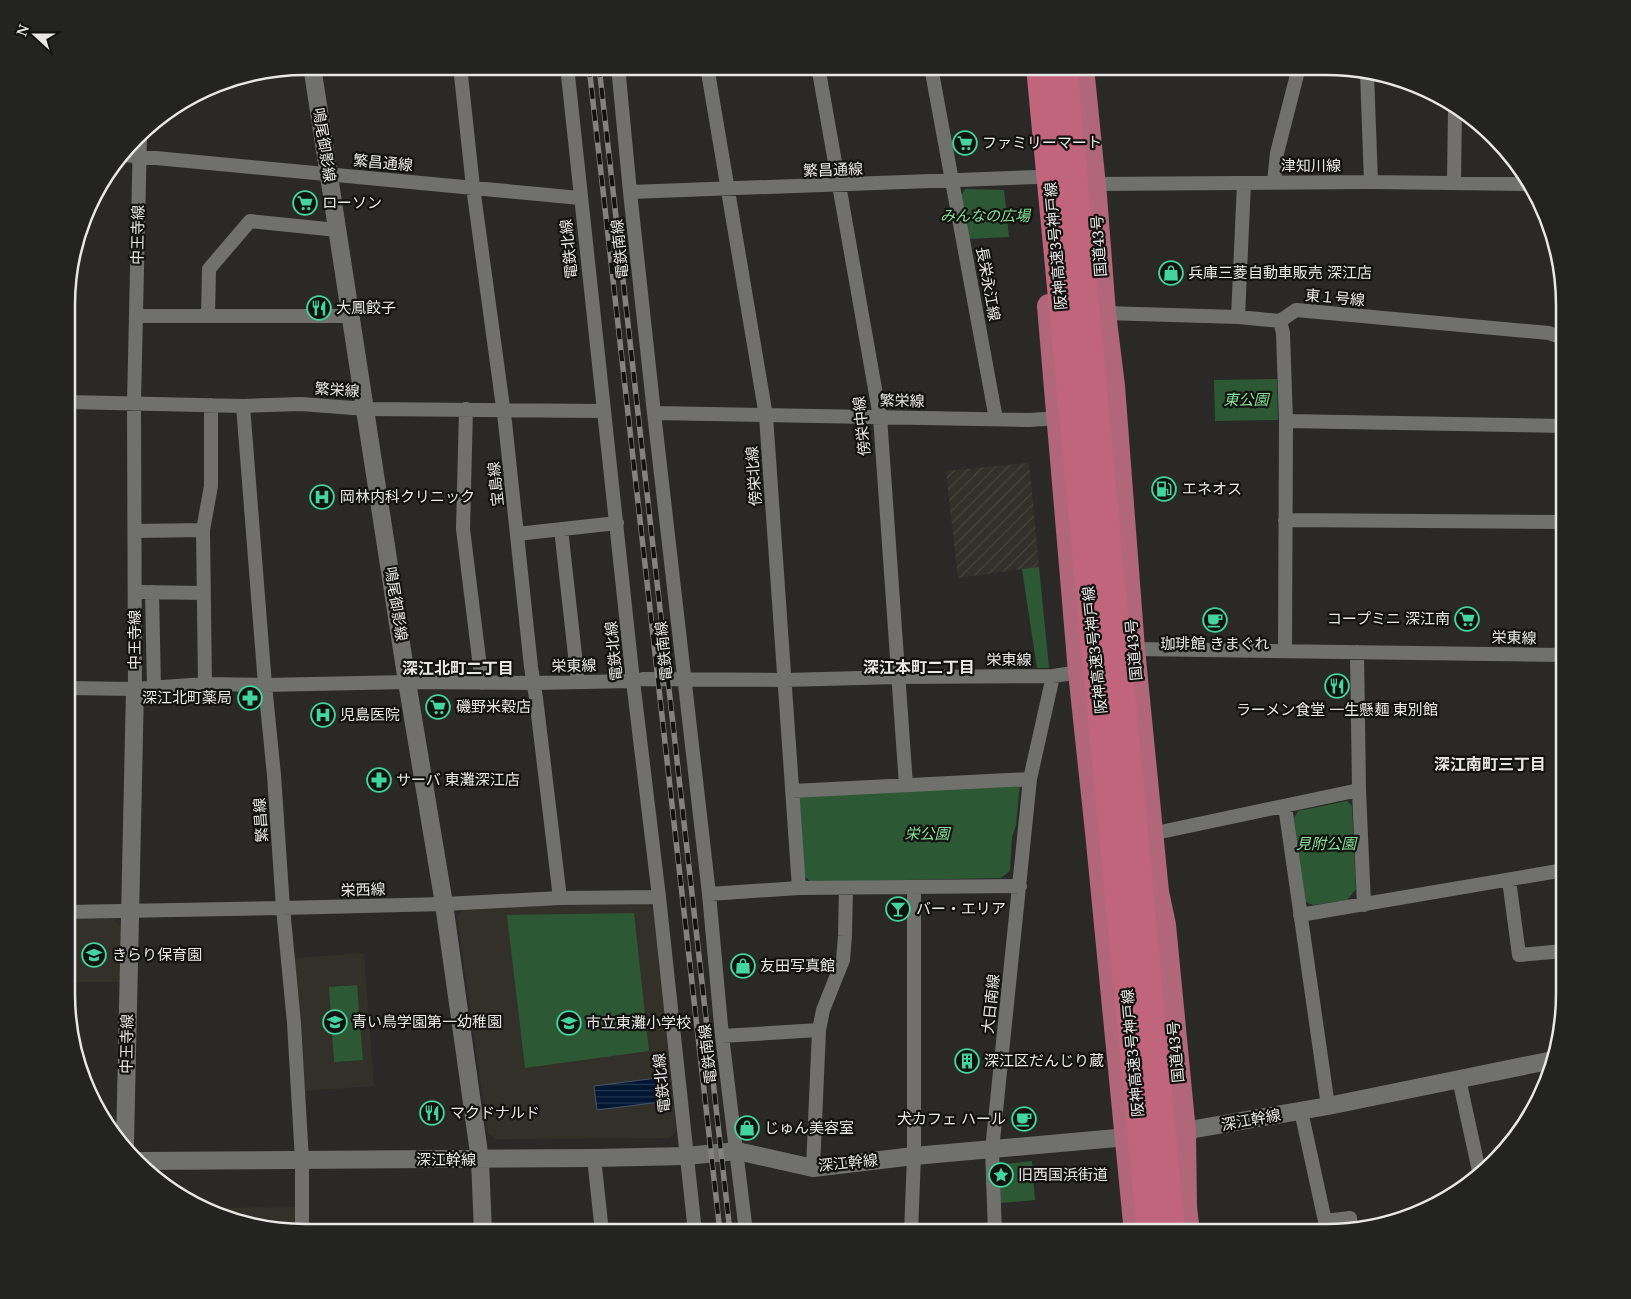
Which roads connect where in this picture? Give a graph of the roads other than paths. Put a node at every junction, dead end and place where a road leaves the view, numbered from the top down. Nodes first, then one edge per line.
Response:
1 (313, 75) edge
2 (461, 75) edge
3 (568, 75) edge
4 (619, 75) edge
5 (708, 75) edge
6 (820, 75) edge
7 (934, 75) edge
8 (1028, 75) edge
9 (1040, 75) edge
10 (1065, 75) edge
11 (1083, 75) edge
12 (1297, 75) edge
13 (1367, 78) edge
14 (1455, 115) edge
15 (140, 144) edge
16 (130, 155) edge
17 (140, 156) junction
18 (329, 174) junction
19 (1038, 177) junction
20 (953, 181) junction
21 (1274, 182) junction
22 (1371, 182) junction
23 (1454, 182) junction
24 (1244, 183) junction
25 (1094, 184) junction
26 (1521, 184) edge
27 (839, 186) junction
28 (472, 187) junction
29 (727, 190) junction
30 (630, 192) junction
31 (580, 198) junction
32 (337, 230) junction
33 (1104, 313) junction
34 (136, 316) junction
35 (208, 316) junction
36 (351, 316) junction
37 (1238, 317) junction
38 (1280, 321) junction
39 (1556, 336) edge
40 (75, 402) edge
41 (134, 403) junction
42 (211, 404) junction
43 (243, 406) junction
44 (366, 409) junction
45 (466, 409) junction
46 (504, 410) junction
47 (603, 411) junction
48 (654, 413) junction
49 (766, 416) junction
50 (880, 416) junction
51 (1058, 418) junction
52 (996, 419) junction
53 (1286, 421) junction
54 (1556, 426) edge
55 (1286, 520) junction
56 (1556, 522) edge
57 (617, 523) junction
58 (561, 529) junction
59 (203, 530) junction
60 (135, 531) junction
61 (517, 534) junction
62 (135, 592) junction
63 (152, 592) junction
64 (204, 593) junction
65 (1133, 649) junction
66 (1285, 650) junction
67 (1357, 652) junction
68 (1556, 655) edge
69 (1080, 672) junction
70 (1053, 676) junction
71 (898, 677) junction
72 (684, 679) junction
73 (785, 680) junction
74 (633, 681) junction
75 (407, 682) junction
76 (578, 682) junction
77 (482, 683) junction
78 (534, 683) junction
79 (205, 684) junction
80 (265, 685) junction
81 (75, 688) edge
82 (154, 688) junction
83 (135, 689) junction
84 (1030, 779) junction
85 (906, 785) junction
86 (792, 790) junction
87 (1359, 790) junction
88 (1285, 806) junction
89 (1152, 834) junction
90 (1556, 871) edge
91 (1509, 880) junction
92 (1020, 886) junction
93 (914, 887) junction
94 (799, 888) junction
95 (846, 888) junction
96 (709, 894) junction
97 (659, 897) junction
98 (560, 898) junction
99 (444, 904) junction
100 (1364, 904) junction
101 (284, 908) junction
102 (129, 911) junction
103 (75, 912) edge
104 (1300, 915) junction
105 (1556, 952) edge
106 (819, 1030) junction
107 (722, 1036) junction
108 (1546, 1061) edge
109 (1459, 1079) junction
110 (1328, 1106) junction
111 (1301, 1110) junction
112 (1184, 1132) junction
113 (125, 1138) edge
114 (1126, 1138) junction
115 (992, 1150) junction
116 (737, 1151) junction
117 (686, 1156) junction
118 (914, 1156) junction
119 (594, 1158) junction
120 (302, 1160) junction
121 (480, 1160) junction
122 (146, 1161) edge
123 (1478, 1167) edge
124 (812, 1168) junction
125 (1350, 1223) edge
126 (302, 1224) edge
127 (484, 1224) edge
128 (601, 1224) edge
129 (694, 1224) edge
130 (745, 1224) edge
131 (911, 1224) edge
132 (995, 1224) edge
133 (1135, 1224) edge
134 (1149, 1224) edge
135 (1171, 1224) edge
136 (1187, 1224) edge

1 - 18 street, 鳴尾御影線
2 - 28 street, 宝島線
3 - 31 street, 電鉄北線
4 - 30 street, 電鉄南線
5 - 29 street, 傍栄北線
6 - 27 street, 傍栄中線
7 - 20 street, 長栄永江線
8 - 19 highway
9 - 134 highway, 阪神高速3号神戸線
10 - 135 highway, 阪神高速3号神戸線
11 - 25 highway, 国道43号
12 - 21 street
13 - 22 street
14 - 23 street
15 - 17 street, 中王寺線
16 - 17 street, 繁昌通線
17 - 18 street, 繁昌通線
17 - 34 street, 中王寺線
18 - 28 street, 繁昌通線
18 - 32 street, 鳴尾御影線
19 - 20 street, 繁昌通線
19 - 51 highway
20 - 27 street, 繁昌通線
20 - 52 street, 長栄永江線
21 - 22 street, 津知川線
21 - 24 street, 津知川線
22 - 23 street, 津知川線
23 - 26 street, 津知川線
24 - 25 street, 津知川線
24 - 37 street
25 - 33 highway, 国道43号
27 - 29 street, 繁昌通線
27 - 50 street, 傍栄中線
28 - 31 street, 繁昌通線
28 - 46 street, 宝島線
29 - 30 street, 繁昌通線
29 - 49 street, 傍栄北線
30 - 48 street, 電鉄南線
31 - 47 street, 電鉄北線
32 - 35 street
32 - 36 street, 鳴尾御影線
33 - 37 street
33 - 65 highway, 国道43号
34 - 35 street
34 - 41 street, 中王寺線
35 - 36 street
36 - 44 street, 鳴尾御影線
37 - 38 street
38 - 39 street, 東１号線
38 - 53 street
40 - 41 street, 繁栄線
41 - 42 street, 繁栄線
41 - 60 street, 中王寺線
42 - 43 street, 繁栄線
42 - 59 street
43 - 44 street, 繁栄線
43 - 80 street, 繁昌線
44 - 45 street, 繁栄線
44 - 75 street, 鳴尾御影線
45 - 46 street, 繁栄線
45 - 77 street
46 - 47 street, 繁栄線
46 - 61 street, 宝島線
47 - 57 street, 電鉄北線
48 - 49 street, 繁栄線
48 - 72 street, 電鉄南線
49 - 50 street, 繁栄線
49 - 73 street, 傍栄北線
50 - 52 street, 繁栄線
50 - 71 street, 傍栄中線
51 - 52 street, 繁栄線
51 - 69 highway
53 - 54 street
53 - 55 street
55 - 56 street
55 - 66 street
57 - 58 street
57 - 74 street, 電鉄北線
58 - 61 street
58 - 76 street
59 - 60 street
59 - 64 street
60 - 62 street, 中王寺線
61 - 78 street, 宝島線
62 - 63 street
62 - 83 street, 中王寺線
63 - 64 street
63 - 82 street
64 - 79 street
65 - 66 street, 栄東線
65 - 89 highway, 国道43号
66 - 67 street, 栄東線
67 - 68 street, 栄東線
67 - 87 street
69 - 70 street, 栄東線
69 - 114 highway
70 - 71 street, 栄東線
70 - 84 street, 大日南線
71 - 73 street, 栄東線
71 - 85 street, 傍栄中線
72 - 73 street, 栄東線
72 - 74 street, 栄東線
72 - 96 street, 電鉄南線
73 - 86 street, 傍栄北線
74 - 76 street, 栄東線
74 - 97 street, 電鉄北線
75 - 77 street, 栄東線
75 - 80 street, 栄東線
75 - 99 street, 鳴尾御影線
76 - 78 street, 栄東線
77 - 78 street, 栄東線
78 - 98 street, 宝島線
79 - 80 street, 栄東線
79 - 82 street, 栄東線
80 - 101 street, 繁昌線
81 - 83 street, 栄東線
82 - 83 street, 栄東線
83 - 102 street, 中王寺線
84 - 85 street
84 - 92 street, 大日南線
85 - 86 street
86 - 94 street, 傍栄北線
87 - 88 street
87 - 100 street
88 - 89 street
88 - 104 street
89 - 112 highway, 国道43号
90 - 91 street
91 - 100 street
91 - 105 street
92 - 93 street
92 - 115 street, 大日南線
93 - 95 street
93 - 118 street
94 - 95 street
94 - 96 street
95 - 106 street
96 - 107 street, 電鉄南線
97 - 98 street, 栄西線
97 - 117 street, 電鉄北線
98 - 99 street, 栄西線
99 - 101 street, 栄西線
99 - 121 street, 鳴尾御影線
100 - 104 street
101 - 102 street, 栄西線
101 - 120 street, 繁昌線
102 - 103 street, 栄西線
102 - 113 street, 中王寺線
104 - 110 street
106 - 107 street
106 - 124 street
107 - 116 street, 電鉄南線
108 - 109 street, 深江幹線
109 - 110 street, 深江幹線
109 - 123 street
110 - 111 street, 深江幹線
111 - 112 street, 深江幹線
111 - 125 street
112 - 114 street, 深江幹線
112 - 136 highway, 国道43号
114 - 115 street, 深江幹線
114 - 133 highway
115 - 118 street, 深江幹線
115 - 132 street, 大日南線
116 - 117 street, 深江幹線
116 - 124 street, 深江幹線
116 - 130 street, 電鉄南線
117 - 119 street, 深江幹線
117 - 129 street, 電鉄北線
118 - 124 street, 深江幹線
118 - 131 street
119 - 121 street, 深江幹線
119 - 128 street
120 - 121 street, 深江幹線
120 - 122 street, 深江幹線
120 - 126 street, 繁昌線
121 - 127 street, 鳴尾御影線

